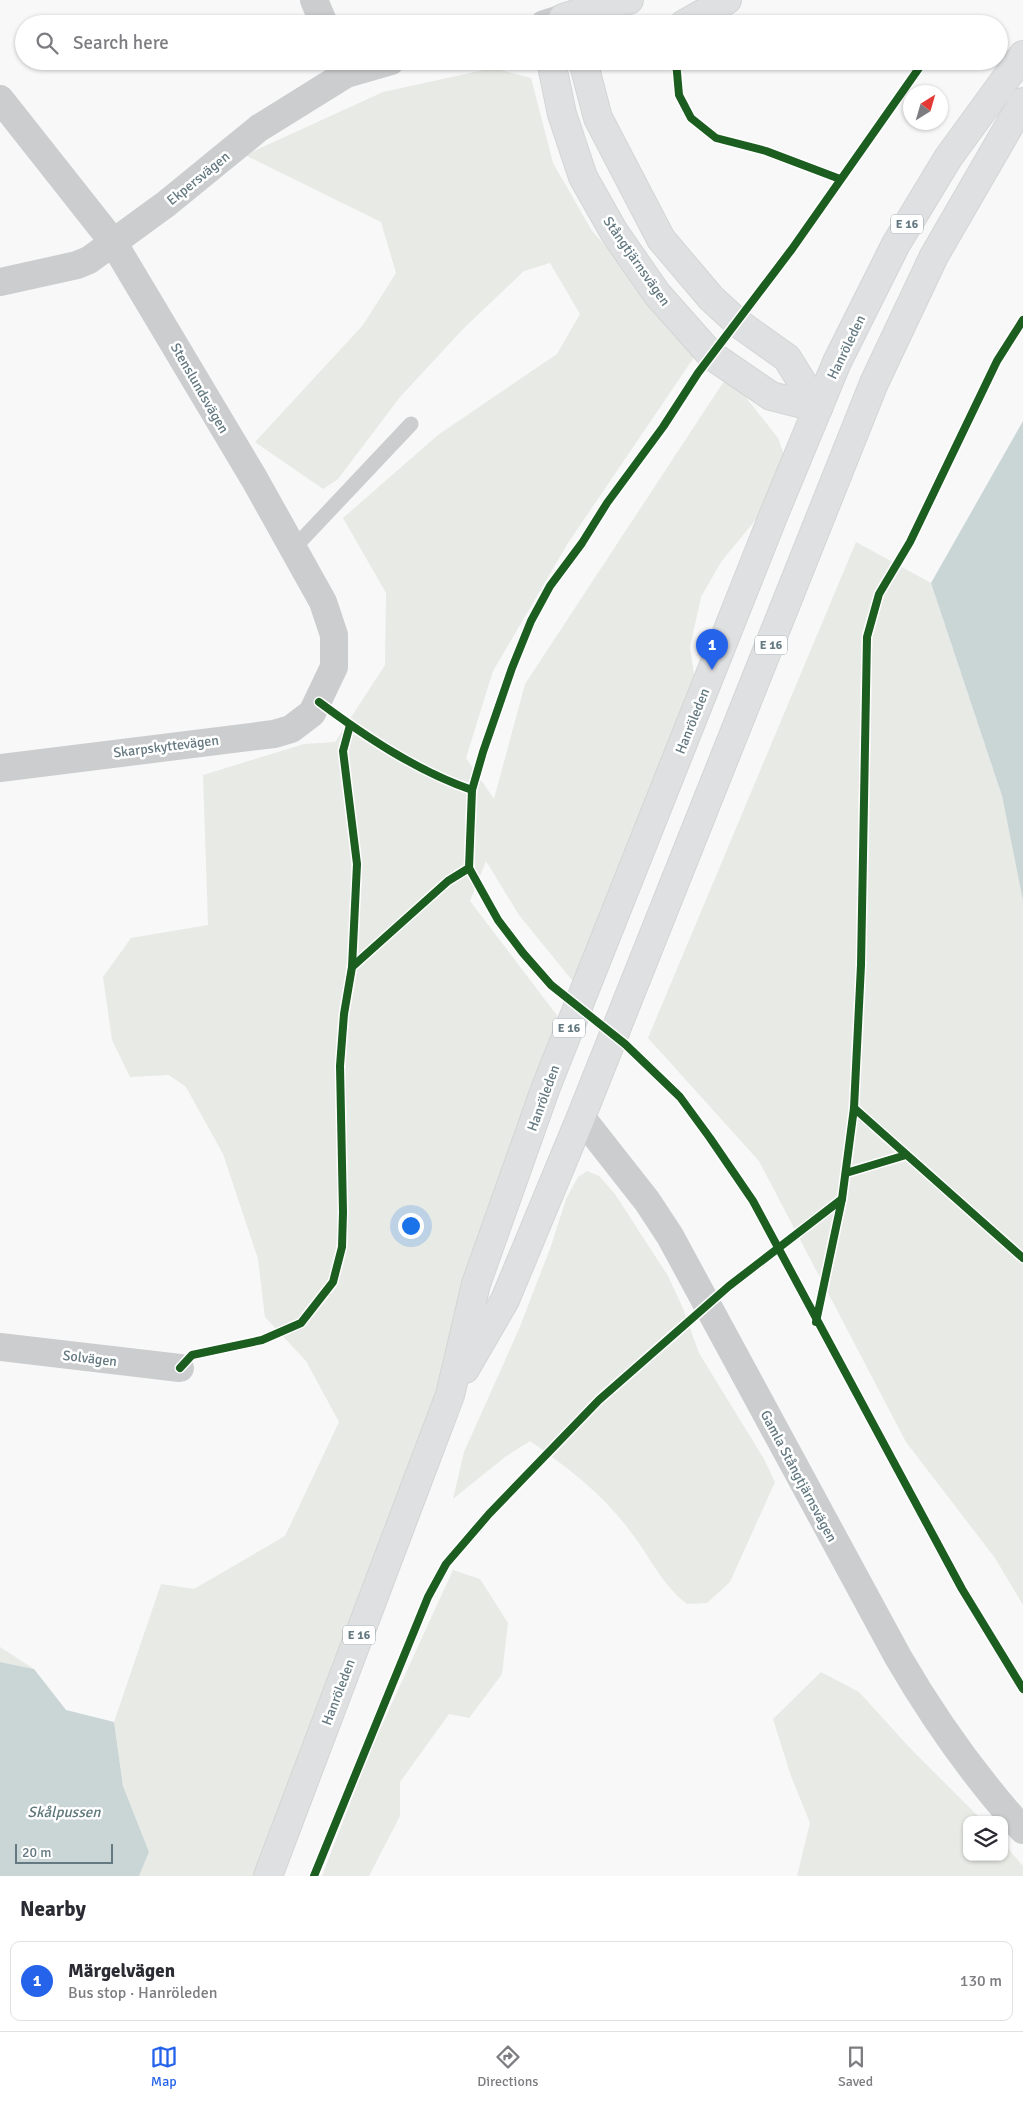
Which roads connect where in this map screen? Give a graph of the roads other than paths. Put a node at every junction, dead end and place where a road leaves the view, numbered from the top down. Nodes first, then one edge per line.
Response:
1 (314, 0) edge
2 (629, 0) edge
3 (727, 0) edge
4 (320, 15) edge
5 (567, 15) edge
6 (700, 15) edge
7 (1023, 55) edge
8 (340, 70) edge
9 (553, 70) edge
10 (585, 70) edge
11 (0, 99) edge
12 (1023, 102) edge
13 (113, 242) junction
14 (0, 282) edge
15 (818, 408) junction
16 (411, 424) dead end
17 (856, 428) junction
18 (293, 549) junction
19 (320, 702) joint
20 (0, 768) edge
21 (581, 1117) junction
22 (0, 1347) edge
23 (180, 1368) dead end
24 (450, 1395) junction
25 (1023, 1830) edge
26 (268, 1876) edge

1 - 4 street
2 - 5 main road
3 - 6 main road
7 - 15 main road, Hanröleden / E 16
8 - 13 street, Ekpersvägen
9 - 15 main road, Stångtjärnsvägen
10 - 15 main road
11 - 13 street, Stenslundsvägen
12 - 17 main road, Hanröleden / E 16
13 - 14 street, Ekpersvägen
13 - 18 street, Stenslundsvägen
15 - 17 main road, Stångtjärnsvägen
15 - 24 main road, Hanröleden / E 16
16 - 18 lane
17 - 21 main road, Hanröleden / E 16
18 - 19 street, Stenslundsvägen
19 - 20 street, Skarpskyttevägen
21 - 24 main road, Hanröleden / E 16
21 - 25 street, Gamla Stångtjärnsvägen
22 - 23 street, Solvägen
24 - 26 main road, Hanröleden / E 16

